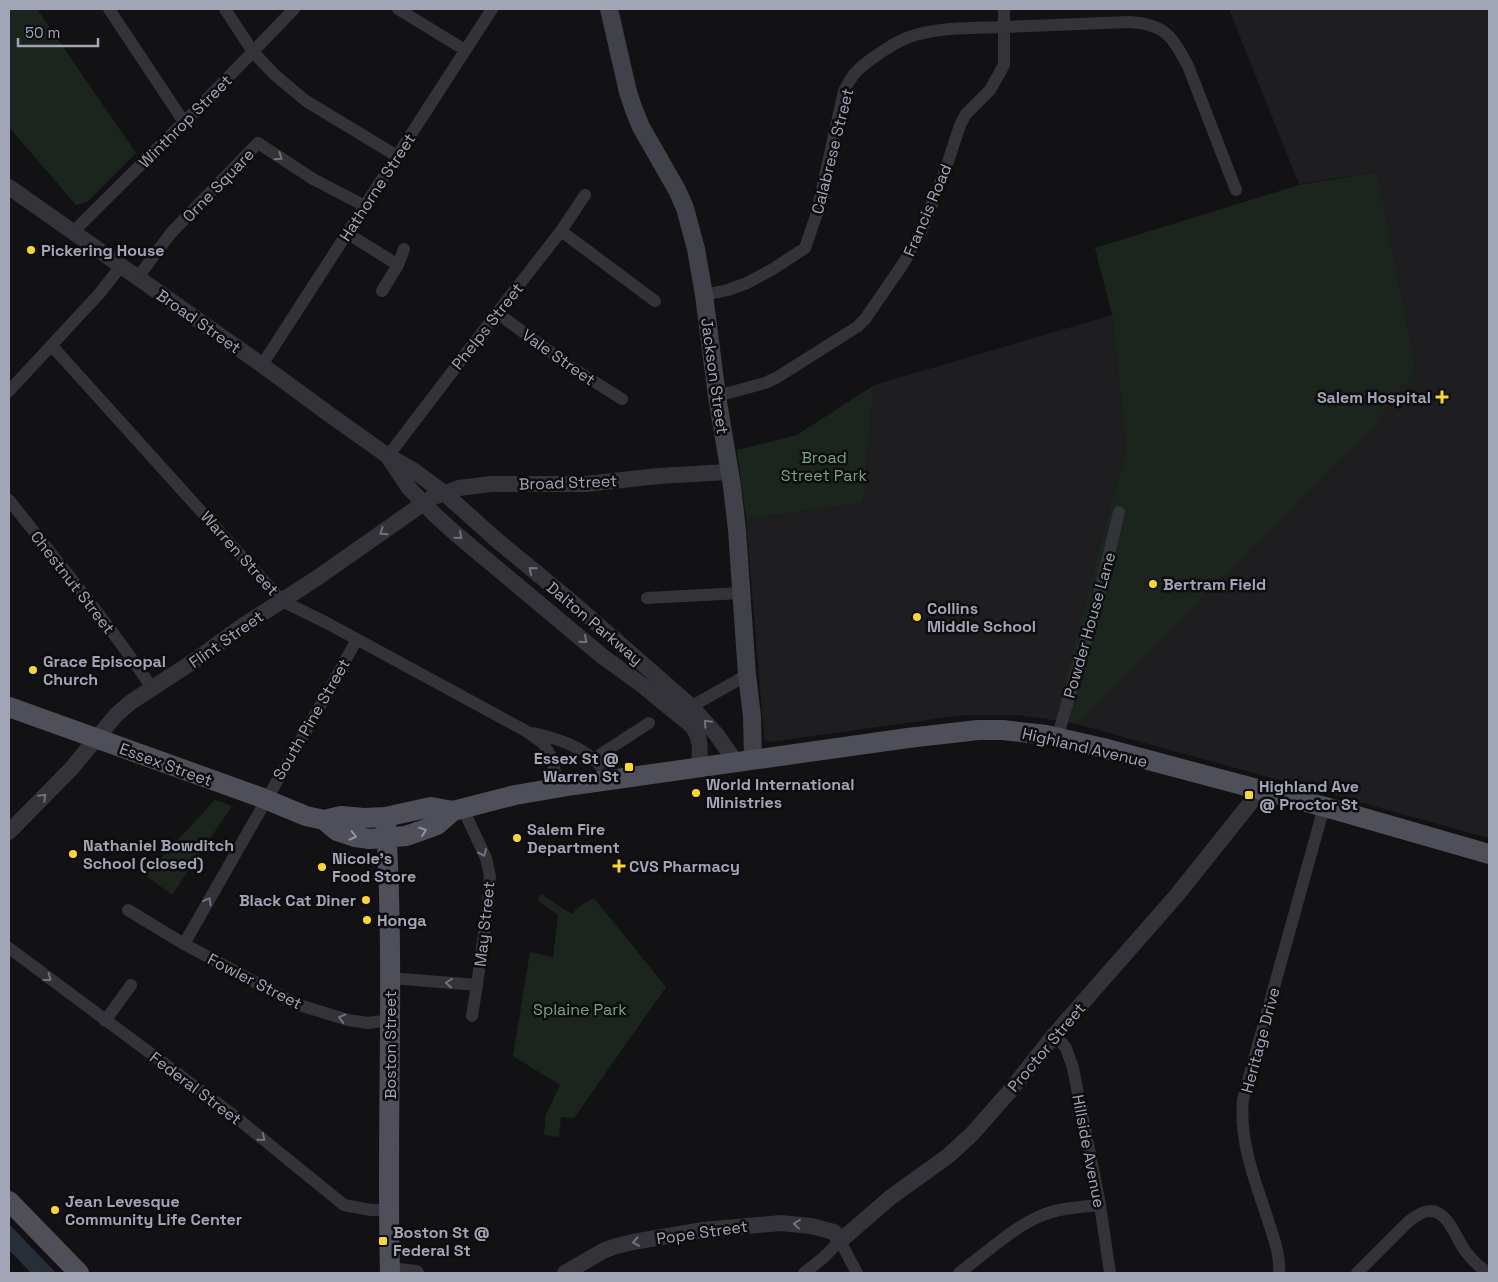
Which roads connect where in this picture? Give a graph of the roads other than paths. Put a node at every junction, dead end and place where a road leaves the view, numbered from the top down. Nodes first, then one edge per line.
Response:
1 (109, 9) edge
2 (225, 9) edge
3 (294, 9) edge
4 (398, 9) edge
5 (492, 9) edge
6 (610, 9) edge
7 (1004, 9) edge
8 (1004, 27) junction
9 (466, 50) junction
10 (253, 52) junction
11 (184, 122) junction
12 (397, 156) junction
13 (9, 187) edge
14 (1236, 190) dead end
15 (585, 195) dead end
16 (365, 206) junction
17 (74, 231) junction
18 (561, 231) junction
19 (347, 233) junction
20 (404, 249) dead end
21 (398, 265) junction
22 (121, 266) junction
23 (138, 277) junction
24 (382, 291) dead end
25 (704, 295) junction
26 (655, 300) dead end
27 (497, 313) junction
28 (52, 346) junction
29 (262, 365) junction
30 (9, 391) edge
31 (717, 396) junction
32 (622, 399) dead end
33 (388, 456) junction
34 (729, 472) junction
35 (444, 493) junction
36 (9, 500) edge
37 (423, 503) junction
38 (1119, 512) dead end
39 (741, 593) junction
40 (648, 598) dead end
41 (282, 601) junction
42 (357, 639) junction
43 (747, 675) junction
44 (152, 688) junction
45 (9, 707) edge
46 (686, 711) junction
47 (650, 723) dead end
48 (526, 732) junction
49 (96, 738) junction
50 (1057, 738) junction
51 (595, 758) junction
52 (744, 761) junction
53 (699, 767) junction
54 (612, 780) junction
55 (557, 788) junction
56 (1260, 791) junction
57 (266, 800) junction
58 (1324, 807) junction
59 (458, 810) junction
60 (385, 817) junction
61 (324, 820) junction
62 (9, 832) edge
63 (387, 839) junction
64 (1489, 854) edge
65 (128, 910) dead end
66 (184, 944) junction
67 (9, 948) edge
68 (390, 978) junction
69 (131, 985) dead end
70 (477, 985) junction
71 (472, 1016) dead end
72 (390, 1020) junction
73 (105, 1021) junction
74 (1055, 1034) junction
75 (9, 1201) edge
76 (1100, 1205) junction
77 (388, 1210) junction
78 (840, 1241) junction
79 (390, 1272) edge
80 (79, 1273) edge
81 (416, 1273) edge
82 (565, 1273) edge
83 (804, 1273) edge
84 (857, 1273) edge
85 (959, 1273) edge
86 (1110, 1273) edge
87 (1279, 1273) edge
88 (1357, 1273) edge
89 (1489, 1273) edge

1 - 11 street
2 - 10 street
3 - 10 street, Winthrop Street
4 - 9 street
5 - 9 street, Hathorne Street
6 - 25 main road, Jackson Street
7 - 8 street, Francis Road
8 - 14 street, Calabrese Street
8 - 25 street, Calabrese Street
8 - 31 street, Francis Road
9 - 12 street, Hathorne Street
10 - 11 street, Winthrop Street
10 - 12 street
11 - 17 street, Winthrop Street
12 - 16 street, Hathorne Street
13 - 17 street, Broad Street
15 - 18 street, Phelps Street
16 - 19 street, Hathorne Street
23 -> 16 street, Orne Square
17 - 22 street, Broad Street
18 - 26 street
18 - 27 street, Phelps Street
19 - 21 street
19 - 29 street, Hathorne Street
20 - 21 street
21 - 24 street
22 - 23 street, Broad Street
22 - 28 street
23 - 29 street, Broad Street
25 - 31 main road, Jackson Street
27 - 32 street, Vale Street
27 - 33 street, Phelps Street
28 - 30 street
28 - 41 street, Warren Street
29 - 33 street, Broad Street
31 - 34 main road, Jackson Street
33 - 35 street, Broad Street
33 - 37 street, Broad Street
34 - 35 street, Broad Street
34 - 39 main road, Jackson Street
35 - 37 street, Flint Street
46 -> 35 street, Dalton Parkway
36 - 44 street, Chestnut Street
37 -> 41 street, Flint Street
37 -> 46 street, Dalton Parkway
38 - 50 street, Powder House Lane
39 - 40 street
39 - 43 main road, Jackson Street
41 - 42 street, Warren Street
41 - 44 street, Flint Street
42 - 48 street, Warren Street
42 - 57 street, South Pine Street
43 - 46 street
43 - 52 main road, Jackson Street
44 - 49 street, Flint Street
45 - 49 main road, Essex Street
52 -> 46 street, Dalton Parkway
46 - 53 street, Dalton Parkway
47 - 51 street
48 - 51 street, Warren Street
48 - 55 street, Warren Street
49 - 57 main road, Essex Street
62 -> 49 street, Flint Street
50 - 52 main road, Highland Avenue
50 - 56 main road, Highland Avenue
51 - 54 street, Warren Street
52 - 53 main road, Highland Avenue
53 - 54 main road, Highland Avenue
54 - 55 main road, Essex Street
55 - 59 main road, Essex Street
56 - 58 main road, Highland Avenue
56 - 74 street, Proctor Street
57 - 61 main road, Essex Street
66 -> 57 street, South Pine Street
58 - 64 main road, Highland Avenue
58 - 87 street, Heritage Drive
59 - 60 main road, Essex Street
63 -> 59 main road, Essex Street
59 -> 70 street, May Street
60 - 61 main road, Essex Street
60 - 63 main road, Boston Street
61 -> 63 main road, Essex Street
63 - 68 main road, Boston Street
65 - 66 street, Fowler Street
72 -> 66 street, Fowler Street
67 -> 73 street, Federal Street
70 -> 68 street, May Street
68 - 72 main road, Boston Street
69 - 73 street
70 - 71 street, May Street
72 - 77 main road, Boston Street
73 -> 77 street, Federal Street
74 - 76 street, Hillside Avenue
74 - 78 street, Proctor Street
75 - 80 main road
76 - 85 street
76 - 86 street, Hillside Avenue
77 - 79 main road, Boston Street
78 -> 82 street, Pope Street
78 - 83 street, Proctor Street
78 - 84 street
79 - 81 street
88 - 89 street

